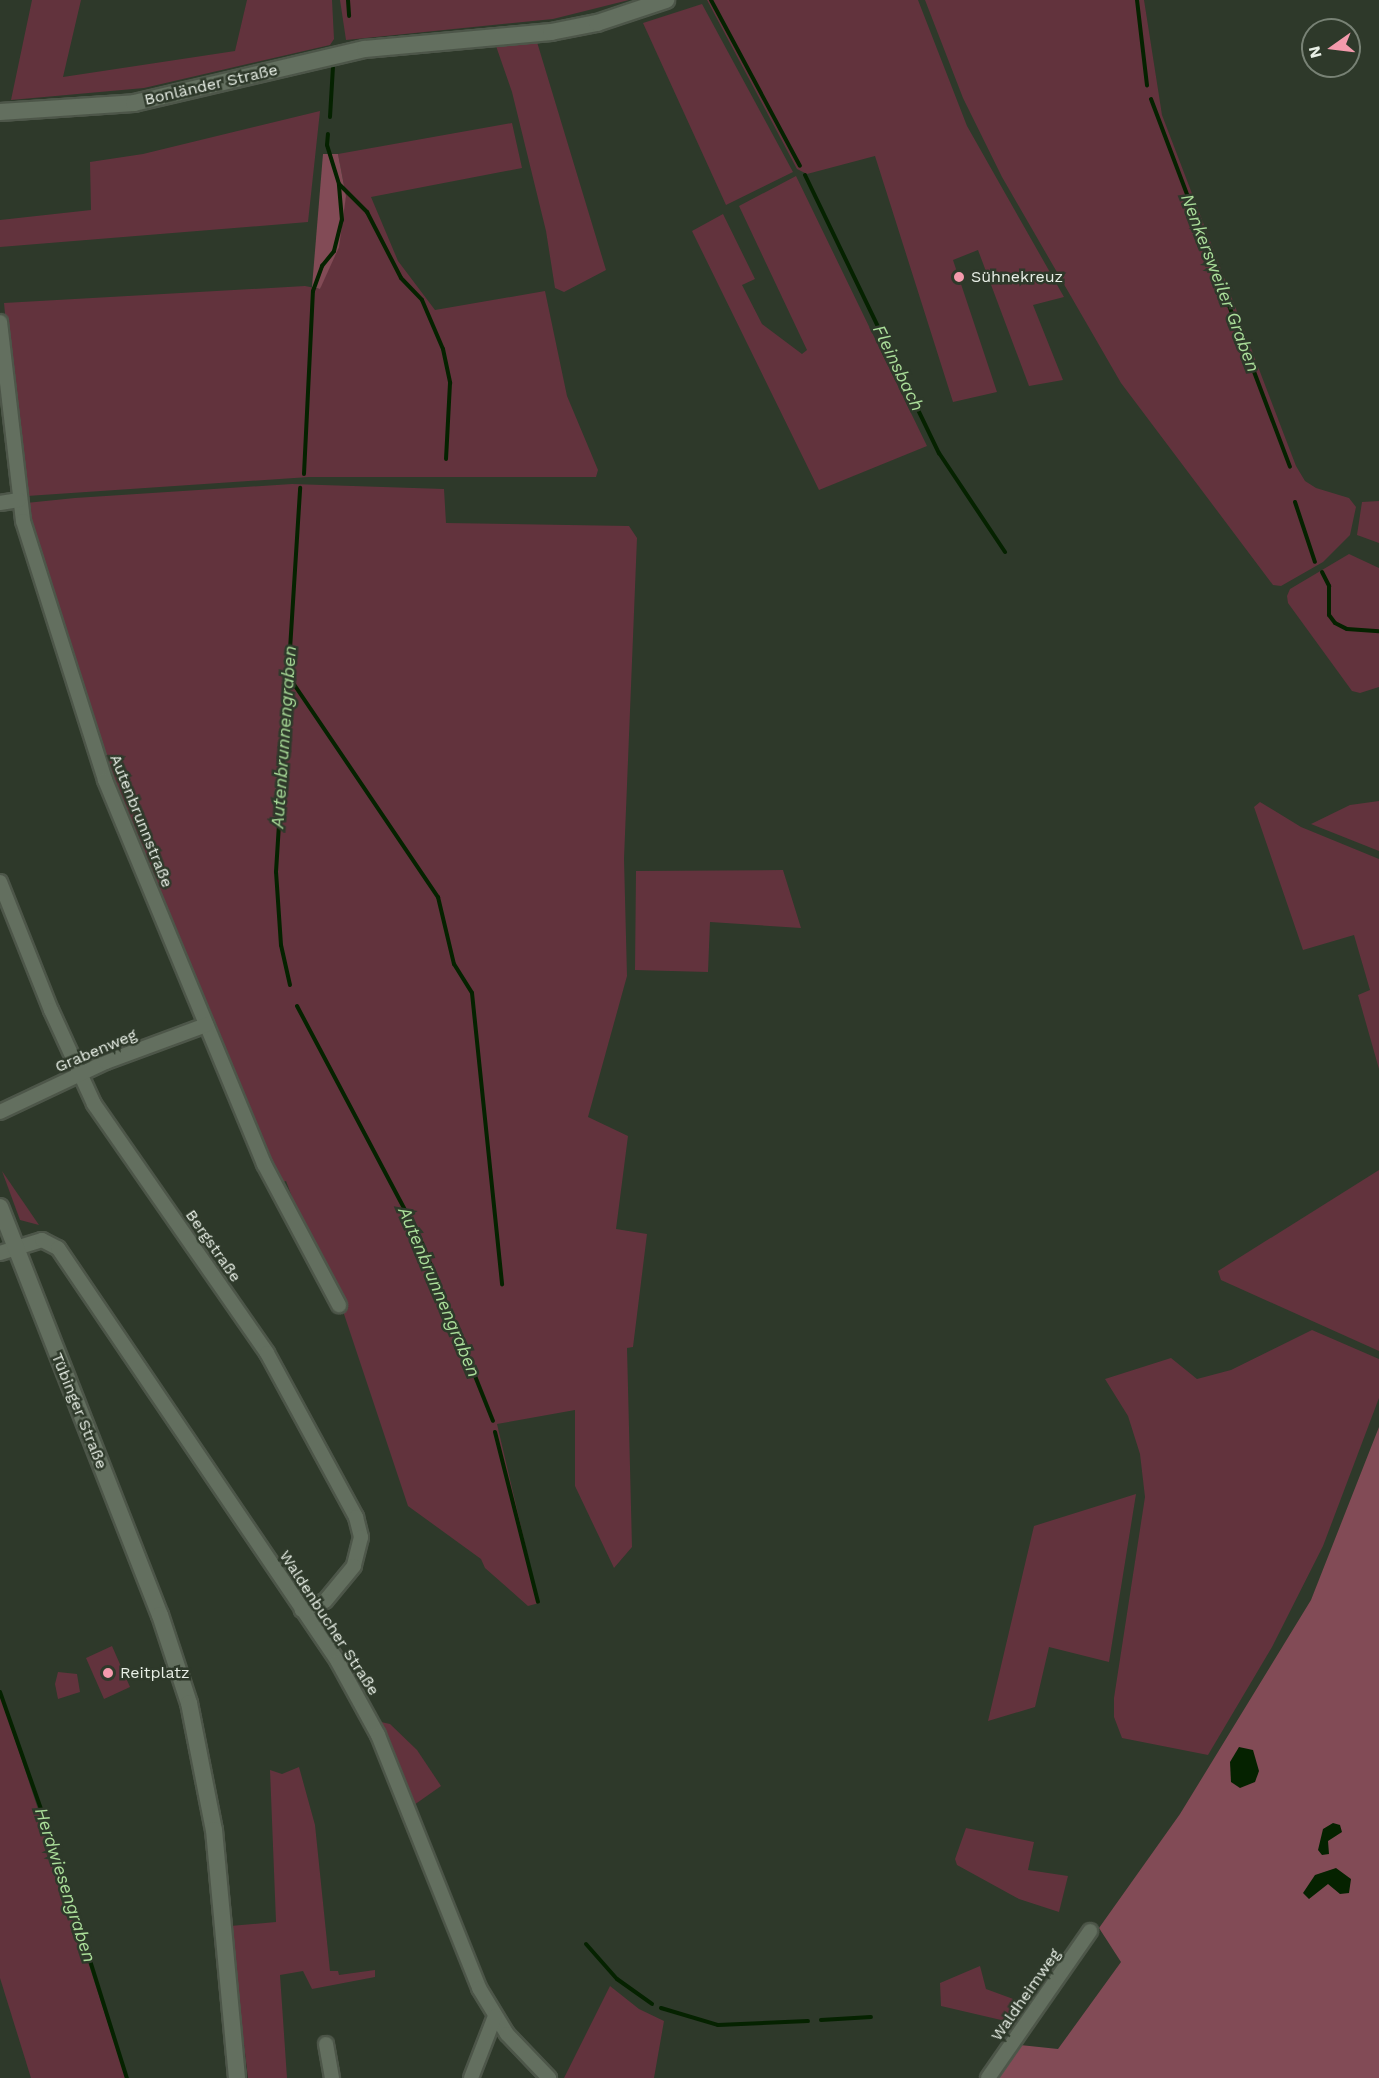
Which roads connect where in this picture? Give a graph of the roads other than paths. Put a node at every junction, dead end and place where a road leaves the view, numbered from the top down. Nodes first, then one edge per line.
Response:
1 (666, 0) edge
2 (0, 112) edge
3 (0, 322) edge
4 (19, 500) junction
5 (0, 503) edge
6 (0, 882) edge
7 (206, 1025) junction
8 (78, 1074) junction
9 (0, 1112) edge
10 (0, 1206) edge
11 (8, 1250) edge
12 (339, 1305) dead end
13 (302, 1610) junction
14 (1090, 1931) dead end
15 (495, 2016) junction
16 (326, 2044) dead end
17 (237, 2078) edge
18 (332, 2078) edge
19 (471, 2078) edge
20 (549, 2078) edge
21 (988, 2078) edge

1 - 2 main road, Bonländer Straße
3 - 4 street, Autenbrunnstraße
4 - 5 street
4 - 7 street, Autenbrunnstraße
6 - 8 street, Bergstraße
7 - 8 street, Grabenweg
7 - 12 street, Autenbrunnstraße
8 - 9 street, Grabenweg
8 - 13 street, Bergstraße
10 - 11 main road, Tübinger Straße
11 - 13 street, Waldenbucher Straße
11 - 17 main road, Tübinger Straße
13 - 15 street, Waldenbucher Straße
14 - 21 street, Waldheimweg
15 - 19 street
15 - 20 street, Waldenbucher Straße
16 - 18 street

